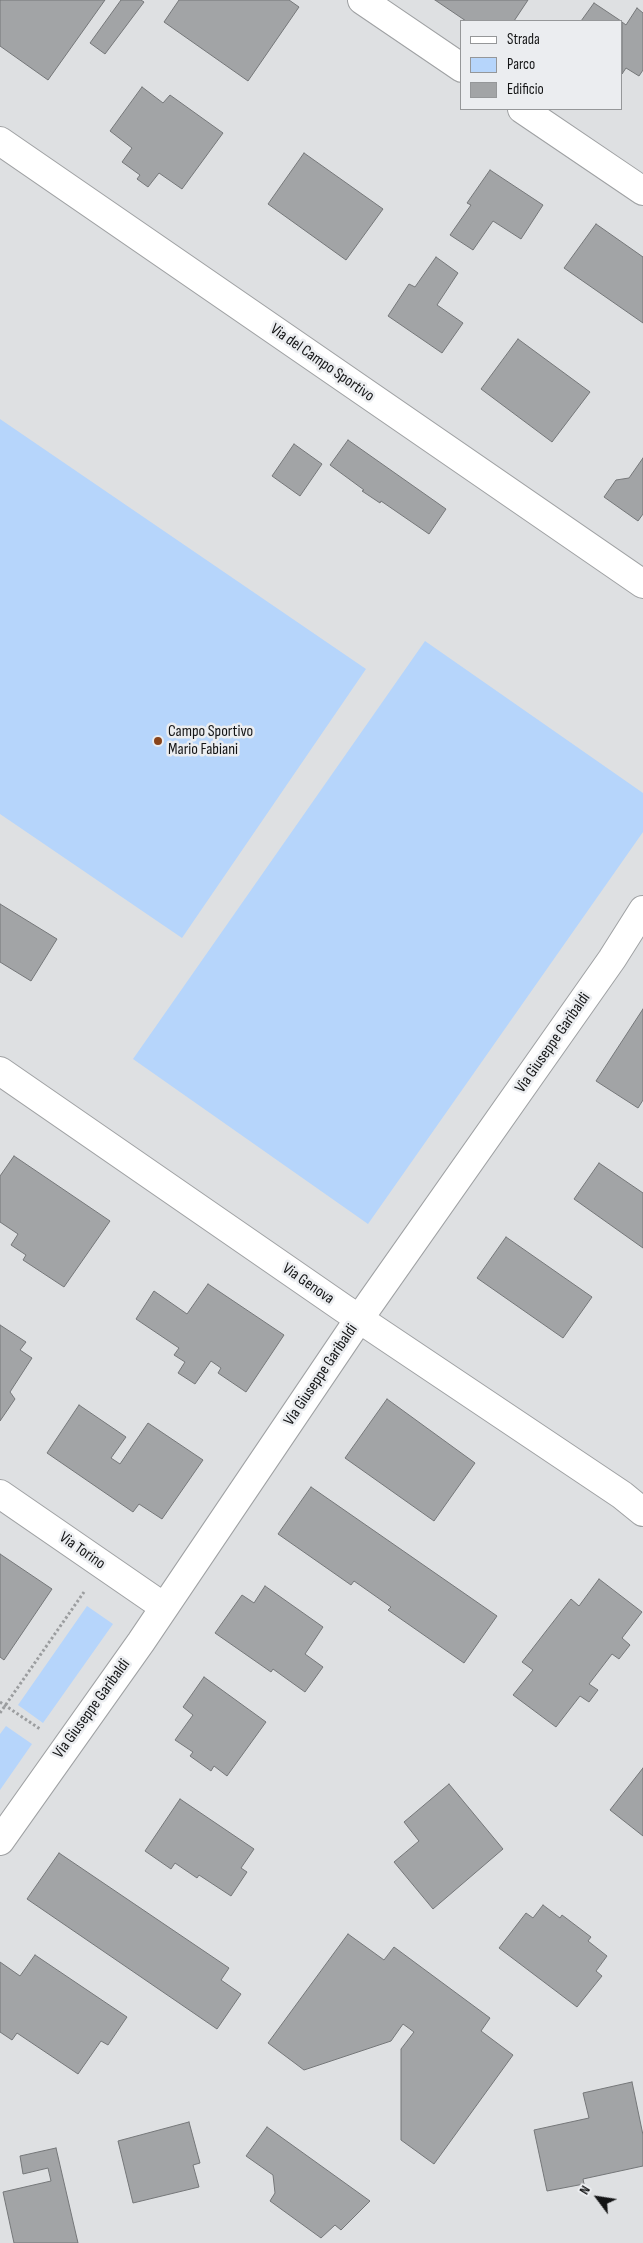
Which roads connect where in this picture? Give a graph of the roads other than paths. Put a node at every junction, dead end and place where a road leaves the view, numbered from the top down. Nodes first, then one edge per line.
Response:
1 (362, 0) edge
2 (460, 67) edge
3 (523, 110) edge
4 (0, 141) edge
5 (643, 191) edge
6 (643, 584) edge
7 (643, 910) edge
8 (635, 938) edge
9 (0, 1071) edge
10 (359, 1319) junction
11 (0, 1494) edge
12 (643, 1512) edge
13 (164, 1607) junction
14 (0, 1841) edge

1 - 2 street
3 - 5 street
4 - 6 street, Via del Campo Sportivo
7 - 8 street, Via Giuseppe Garibaldi
8 - 10 street, Via Giuseppe Garibaldi
9 - 10 street, Via Genova
10 - 12 street, Via Genova
10 - 13 street, Via Giuseppe Garibaldi
11 - 13 street, Via Torino
13 - 14 street, Via Giuseppe Garibaldi

